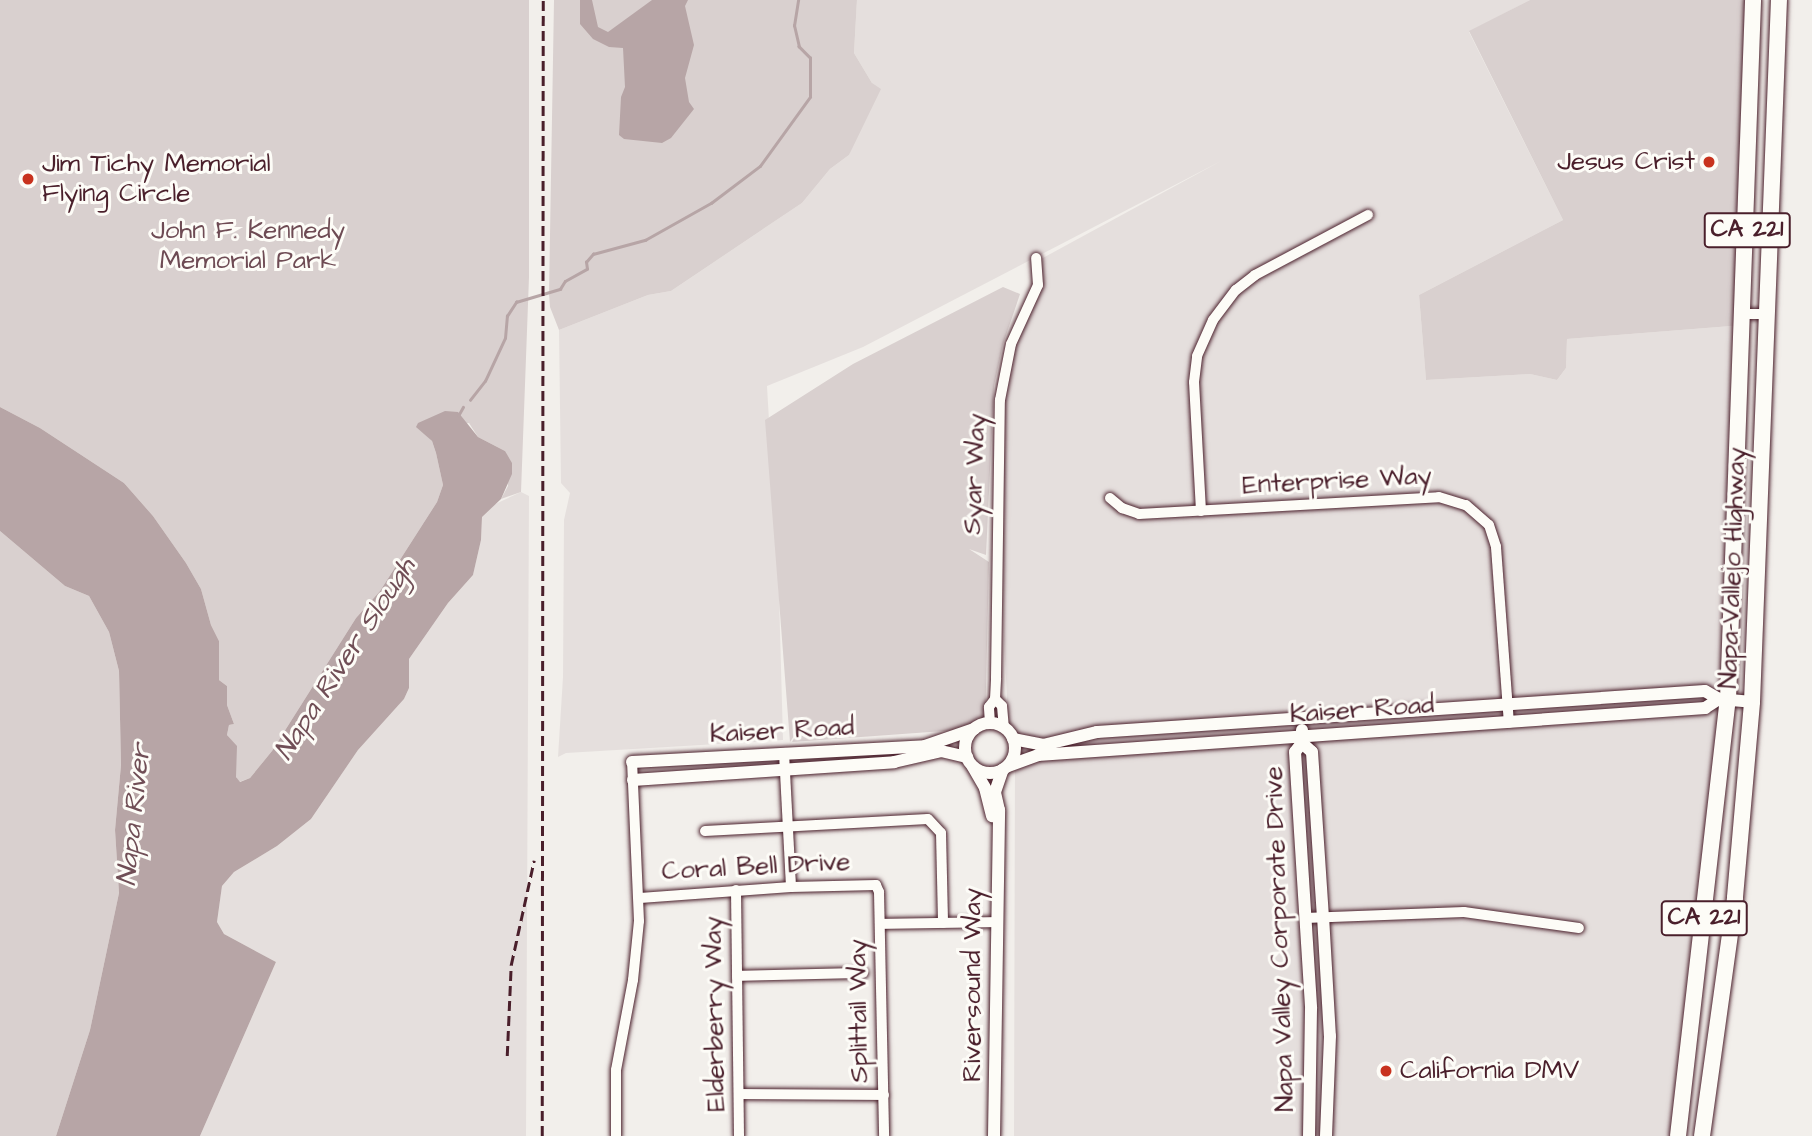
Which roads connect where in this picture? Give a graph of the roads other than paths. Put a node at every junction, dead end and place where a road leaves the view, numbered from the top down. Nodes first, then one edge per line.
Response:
1 (1754, 0) edge
2 (1779, 0) edge
3 (1368, 215) dead end
4 (1036, 258) dead end
5 (1744, 314) junction
6 (1767, 314) junction
7 (1110, 498) dead end
8 (1201, 511) junction
9 (995, 699) junction
10 (1724, 700) junction
11 (1507, 702) junction
12 (1752, 702) junction
13 (1301, 720) junction
14 (990, 723) junction
15 (1509, 723) junction
16 (1004, 727) junction
17 (974, 729) junction
18 (1013, 739) junction
19 (1302, 740) junction
20 (784, 754) junction
21 (632, 762) joint
22 (970, 762) junction
23 (1005, 767) junction
24 (785, 772) junction
25 (633, 780) junction
26 (789, 826) junction
27 (705, 831) dead end
28 (996, 834) junction
29 (876, 885) joint
30 (791, 887) junction
31 (736, 890) junction
32 (640, 898) junction
33 (1323, 916) junction
34 (1305, 918) junction
35 (996, 922) junction
36 (943, 923) junction
37 (880, 924) junction
38 (1579, 928) dead end
39 (863, 973) dead end
40 (737, 976) junction
41 (739, 1094) junction
42 (884, 1095) junction
43 (617, 1136) edge
44 (738, 1136) edge
45 (884, 1136) edge
46 (994, 1136) edge
47 (1309, 1136) edge
48 (1326, 1136) edge
49 (1678, 1136) edge
50 (1702, 1136) edge

1 - 5 main road, Napa-Vallejo Highway / CA 221
2 - 6 main road, Napa-Vallejo Highway / CA 221
3 - 8 street
4 - 9 street, Syar Way
5 - 6 street
5 - 10 main road, Napa-Vallejo Highway / CA 221
6 - 12 main road, Napa-Vallejo Highway / CA 221
7 - 8 street, Enterprise Way
8 - 11 street, Enterprise Way
9 - 14 street, Syar Way
9 - 16 street, Syar Way
10 - 11 street, Kaiser Road
10 - 12 street, Kaiser Road
10 - 15 street, Kaiser Road
10 - 49 main road, Napa-Vallejo Highway / CA 221
11 - 13 street, Kaiser Road
11 - 15 street, Enterprise Way
12 - 50 main road, Napa-Vallejo Highway / CA 221
13 - 18 street, Kaiser Road
13 - 19 street, Napa Valley Corporate Drive
14 - 16 street
14 - 17 street
15 - 19 street, Kaiser Road
16 - 18 street
17 - 20 street, Kaiser Road
17 - 22 street
18 - 23 street
19 - 23 street, Kaiser Road
19 - 33 street, Napa Valley Corporate Drive
19 - 34 street, Napa Valley Corporate Drive
20 - 21 street, Kaiser Road
20 - 24 street
21 - 25 street
22 - 23 street
22 - 24 street, Kaiser Road
22 - 28 street, Riversound Way
23 - 28 street, Riversound Way
24 - 25 street, Kaiser Road
24 - 26 street
25 - 32 street
26 - 27 street
26 - 30 street
26 - 36 street
28 - 35 street, Riversound Way
29 - 30 street, Coral Bell Drive
29 - 37 street, Splittail Way
30 - 31 street, Coral Bell Drive
31 - 32 street, Coral Bell Drive
31 - 40 street, Elderberry Way
32 - 43 street
33 - 34 street
33 - 38 street
33 - 48 street, Napa Valley Corporate Drive
34 - 47 street, Napa Valley Corporate Drive
35 - 36 street
35 - 46 street, Riversound Way
36 - 37 street
37 - 42 street, Splittail Way
39 - 40 street
40 - 41 street, Elderberry Way
41 - 42 street
41 - 44 street, Elderberry Way
42 - 45 street, Splittail Way

